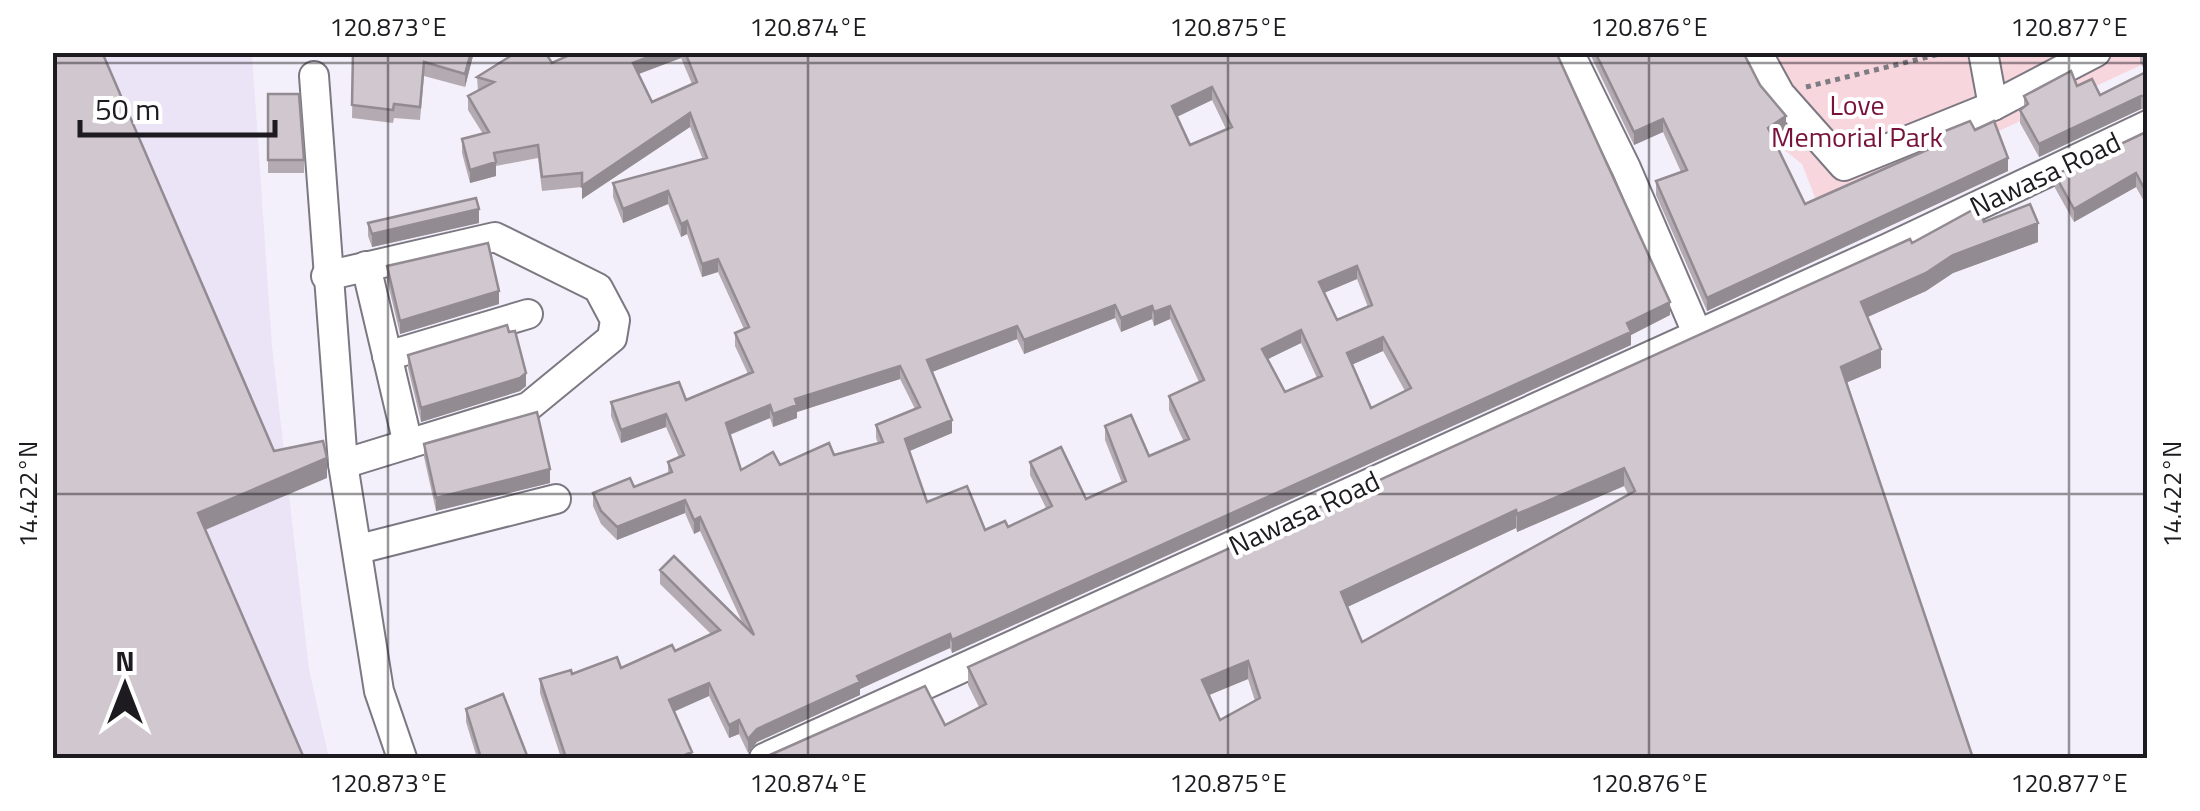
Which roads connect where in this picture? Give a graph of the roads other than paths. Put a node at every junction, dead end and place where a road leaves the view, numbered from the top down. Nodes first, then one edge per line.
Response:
1 (1569, 52) edge
2 (1757, 52) edge
3 (1983, 52) edge
4 (2096, 52) edge
5 (314, 76) dead end
6 (1993, 106) junction
7 (2148, 125) edge
8 (366, 266) junction
9 (326, 276) junction
10 (528, 314) dead end
11 (1696, 334) junction
12 (387, 356) junction
13 (408, 444) junction
14 (343, 464) junction
15 (556, 500) dead end
16 (359, 549) junction
17 (402, 758) edge
18 (764, 758) edge

1 - 11 street
2 - 6 street
3 - 6 street
4 - 6 street
5 - 9 street
7 - 11 street, Nawasa Road
8 - 9 street
8 - 12 street
8 - 13 street
9 - 14 street
10 - 12 street
11 - 18 street, Nawasa Road
12 - 13 street
13 - 14 street
14 - 16 street
15 - 16 street
16 - 17 street

